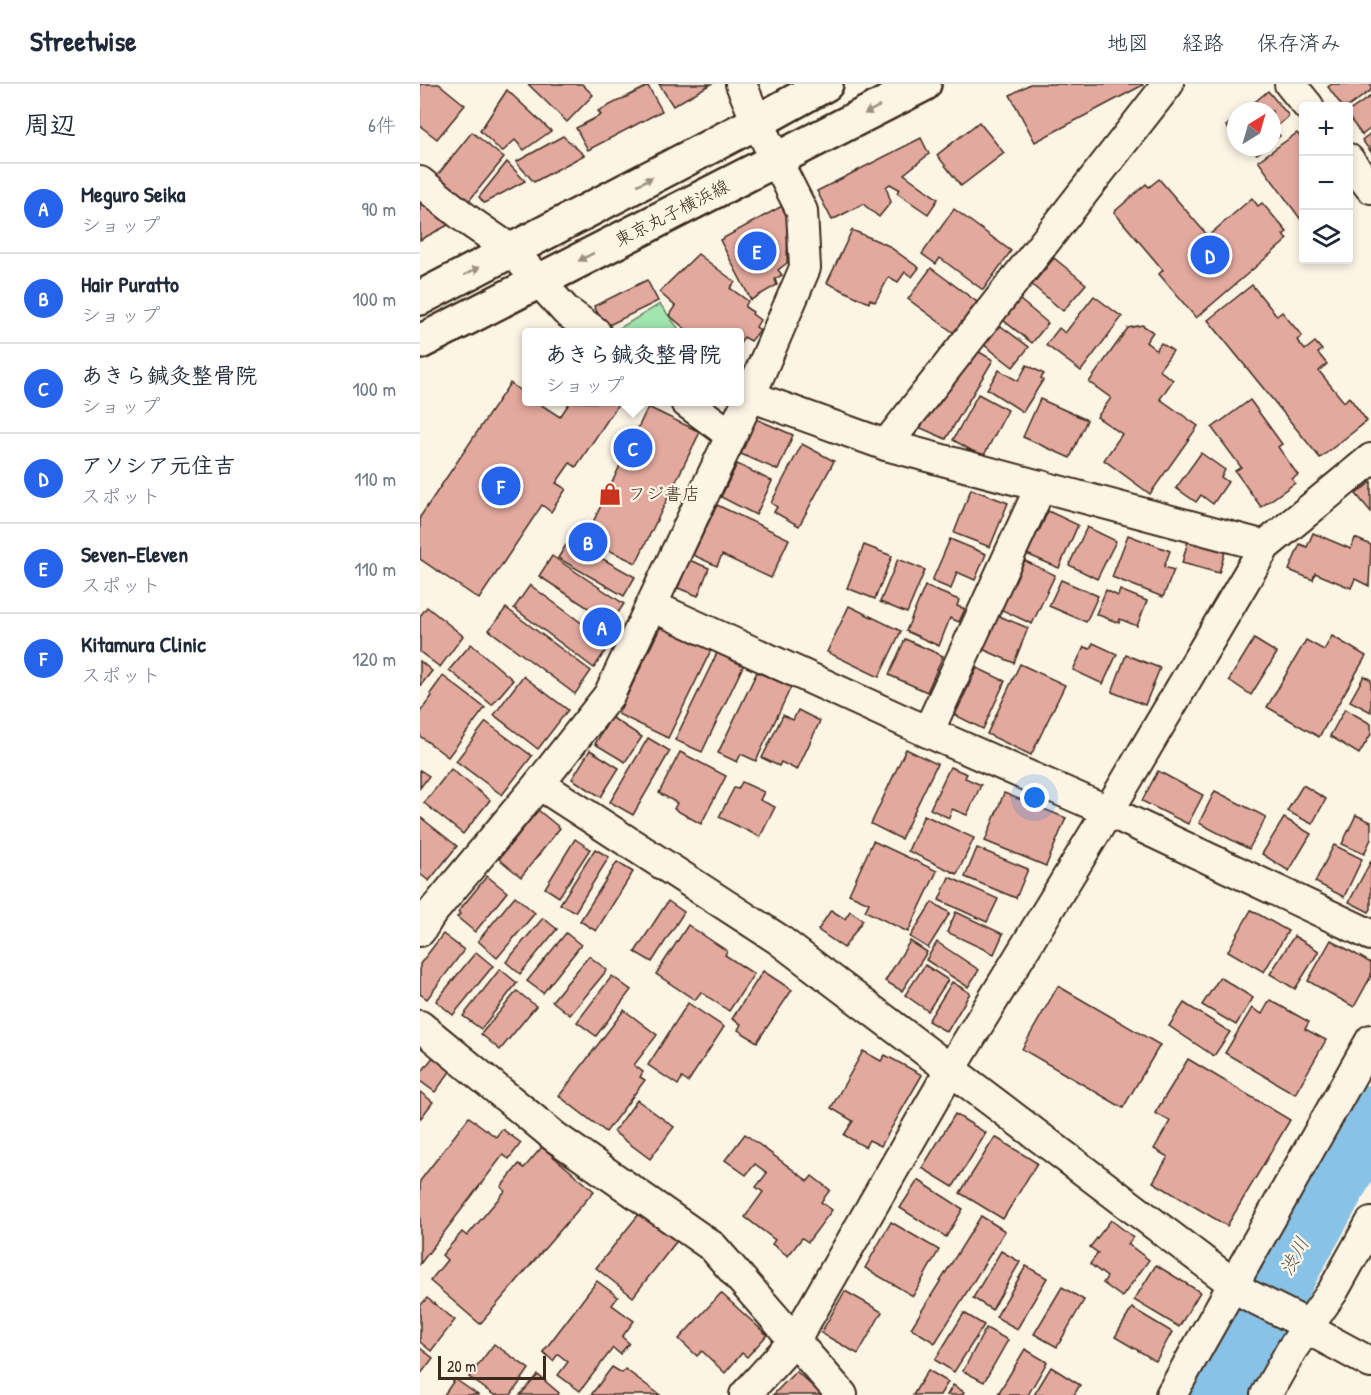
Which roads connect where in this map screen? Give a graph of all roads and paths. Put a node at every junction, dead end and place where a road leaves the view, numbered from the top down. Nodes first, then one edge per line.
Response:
1 (741, 84) edge
2 (826, 84) edge
3 (924, 84) edge
4 (1168, 84) edge
5 (1290, 84) edge
6 (1305, 102) edge
7 (758, 122) junction
8 (777, 161) junction
9 (1353, 165) edge
10 (420, 182) edge
11 (1371, 188) edge
12 (511, 250) junction
13 (539, 281) junction
14 (420, 298) edge
15 (588, 328) edge
16 (420, 342) edge
17 (750, 396) junction
18 (691, 406) edge
19 (731, 435) junction
20 (886, 445) junction
21 (1371, 459) edge
22 (1041, 486) junction
23 (1265, 546) junction
24 (652, 606) junction
25 (928, 732) junction
26 (538, 784) junction
27 (1108, 811) junction
28 (420, 931) edge
29 (1371, 935) edge
30 (420, 1026) edge
31 (1371, 1041) edge
32 (951, 1069) junction
33 (1371, 1223) edge
34 (1241, 1289) junction
35 (1300, 1323) junction
36 (795, 1340) junction
37 (1371, 1363) edge
38 (745, 1395) edge
39 (842, 1395) edge
40 (1171, 1395) edge
41 (1266, 1395) edge

1 - 7 street
2 - 7 main road
3 -> 8 main road, 東京丸子横浜線
4 - 20 street
5 - 6 street
7 - 8 street
12 -> 7 main road
8 -> 13 main road, 東京丸子横浜線
8 - 17 street
9 - 11 street
10 - 12 street
12 - 13 street
14 -> 12 main road
13 - 15 street
13 - 16 main road, 東京丸子横浜線
17 - 19 street
17 - 20 street
18 - 19 street
19 - 24 street
20 - 22 street
21 - 23 street
22 - 23 street
22 - 25 street
23 - 27 street
24 - 25 street
24 - 26 street
25 - 27 street
26 - 28 street
26 - 32 street
27 - 29 street
27 - 32 street
30 - 36 street
31 - 34 street
32 - 34 street
32 - 36 street
33 - 35 street
34 - 35 street
34 - 40 street
35 - 37 street
35 - 41 street
36 - 38 street
36 - 39 street

